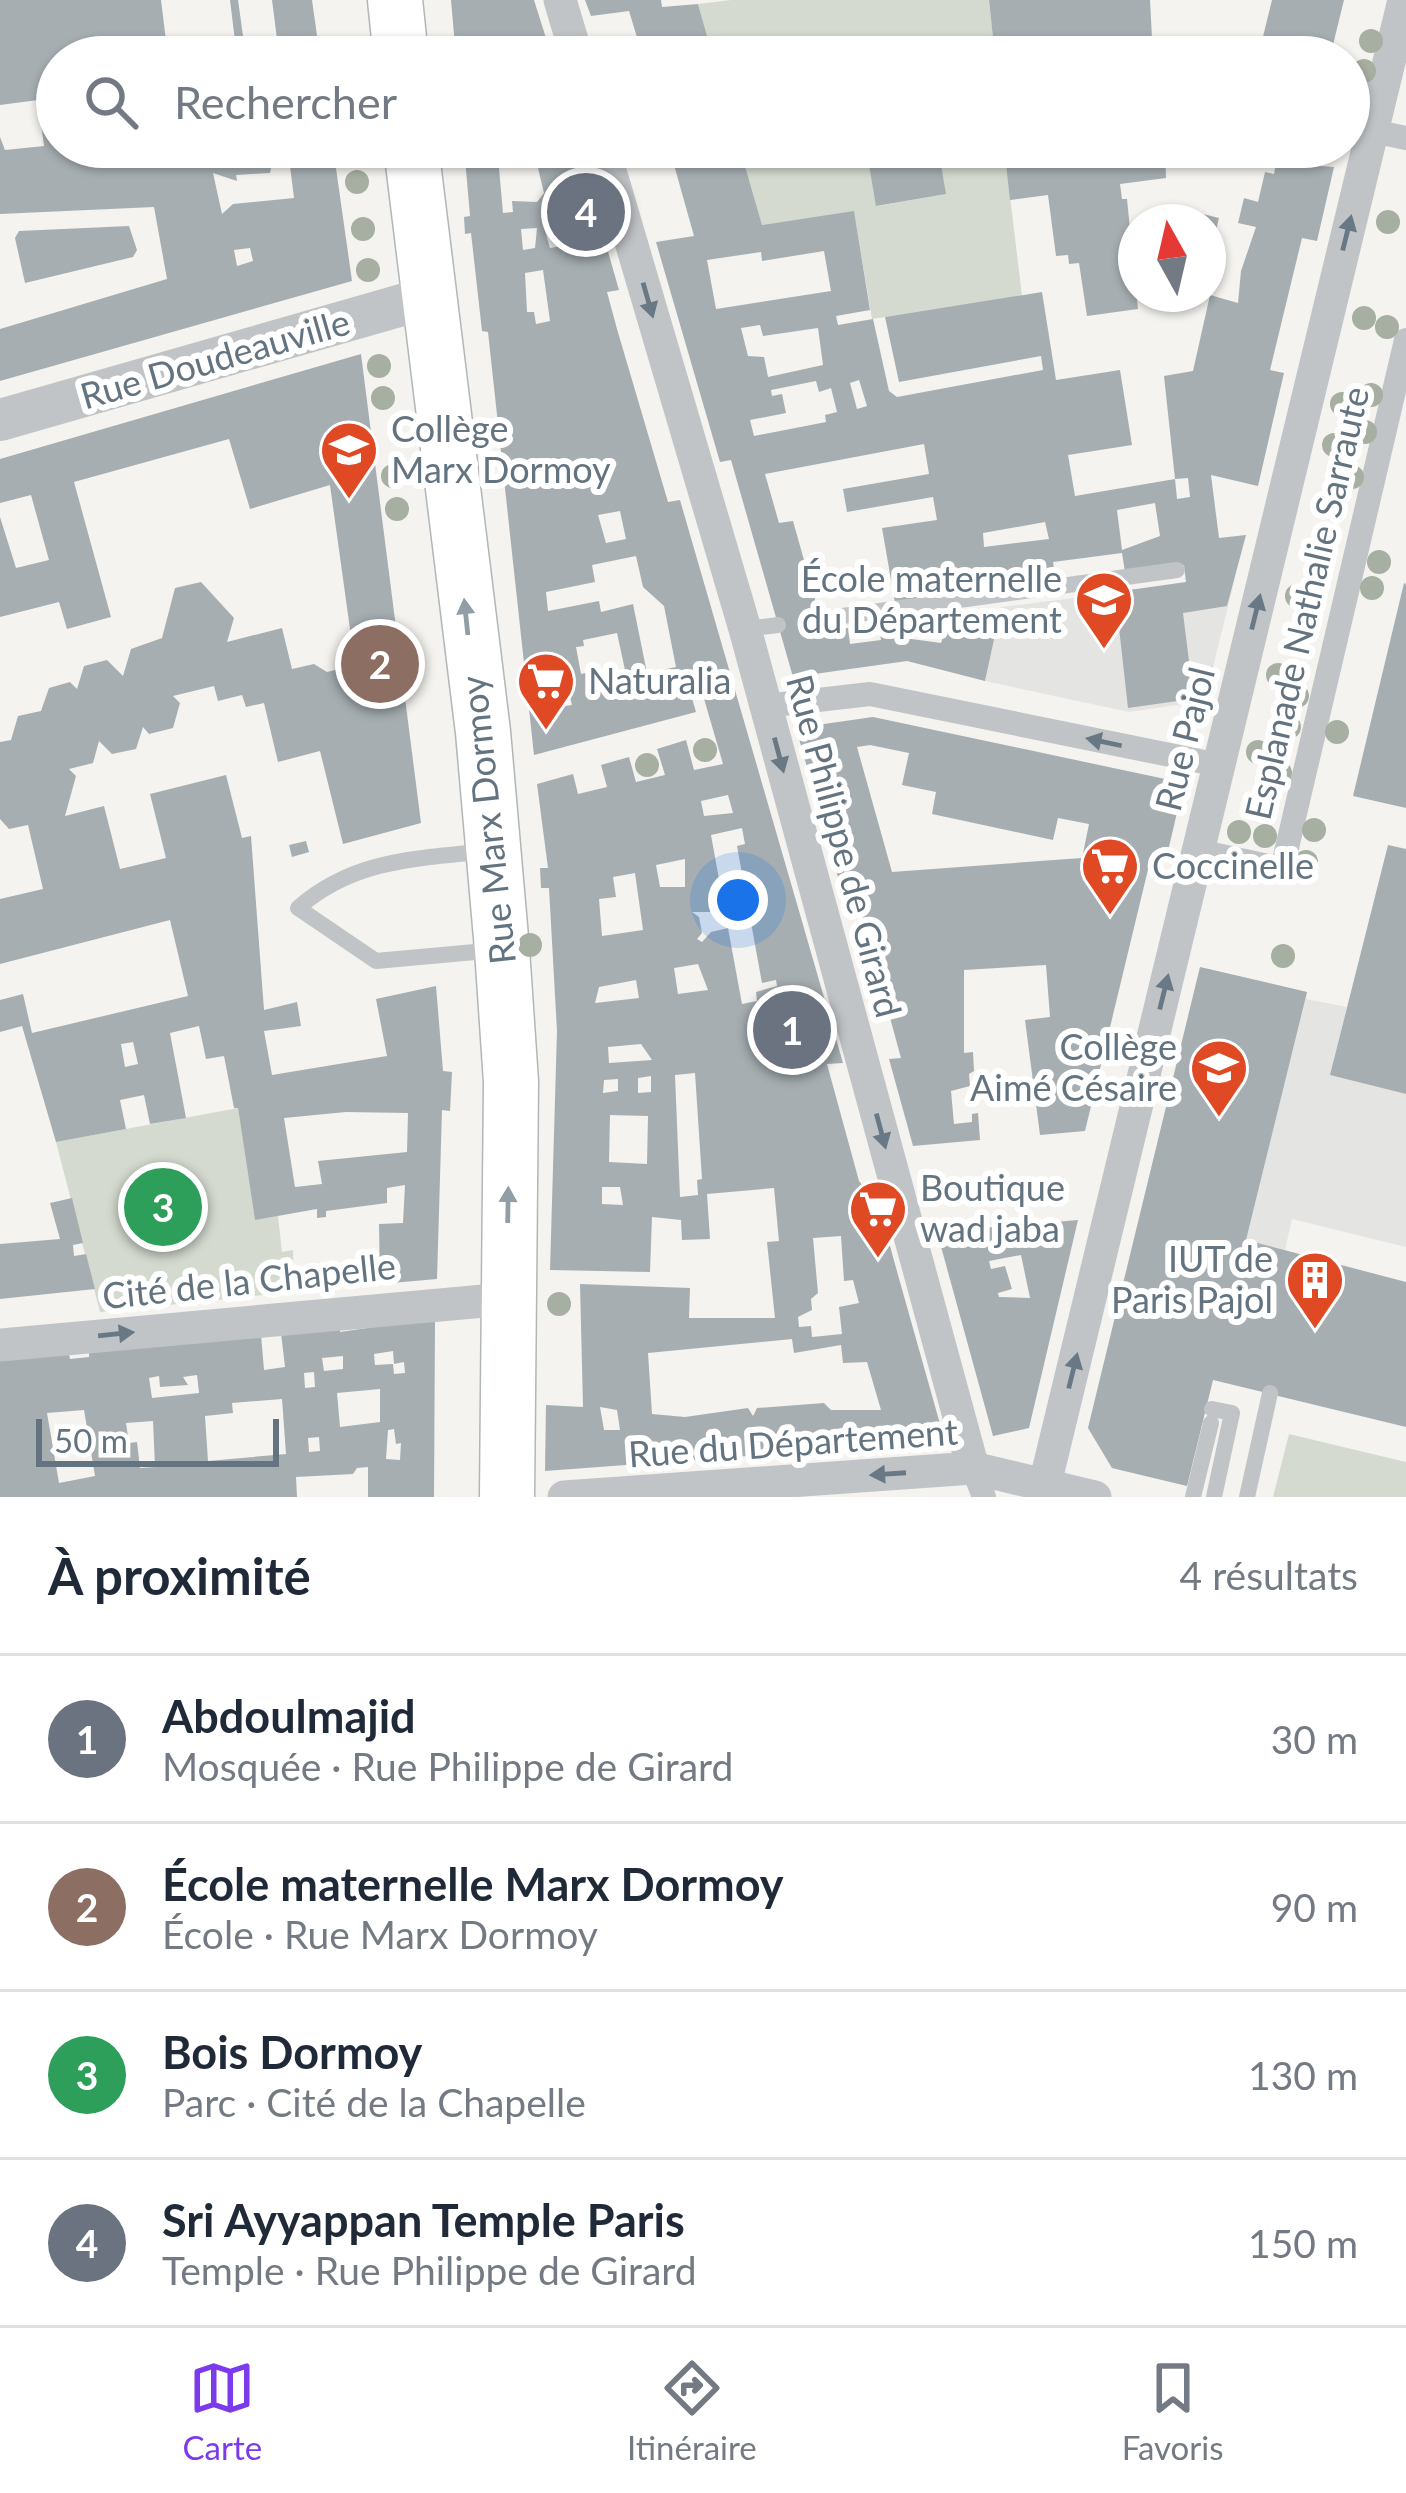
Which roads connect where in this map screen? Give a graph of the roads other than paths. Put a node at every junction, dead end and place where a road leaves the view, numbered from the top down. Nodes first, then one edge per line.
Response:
1 (395, 0) edge
2 (560, 0) edge
3 (1404, 0) edge
4 (399, 36) edge
5 (571, 36) edge
6 (1372, 131) junction
7 (1406, 138) edge
8 (1370, 139) edge
9 (414, 168) edge
10 (610, 168) edge
11 (1363, 168) edge
12 (430, 298) junction
13 (1406, 340) edge
14 (0, 420) edge
15 (1178, 570) dead end
16 (820, 619) dead end
17 (766, 706) junction
18 (1219, 765) junction
19 (494, 850) junction
20 (1198, 851) junction
21 (502, 949) junction
22 (506, 1300) junction
23 (0, 1345) edge
24 (1270, 1394) dead end
25 (979, 1483) edge
26 (1044, 1491) edge
27 (507, 1497) edge
28 (564, 1497) edge
29 (1095, 1497) edge
30 (1193, 1497) edge
31 (1214, 1497) edge
32 (1247, 1497) edge

1 - 4 main road
2 - 5 street
3 - 6 street, Rue Pajol
6 - 7 street
8 -> 6 street, Rue Pajol
9 - 12 main road, Rue Marx Dormoy
10 -> 17 street, Rue Philippe de Girard
18 -> 11 street, Rue Pajol
12 - 14 street, Rue Doudeauville
19 -> 12 main road, Rue Marx Dormoy
13 - 20 street, Esplanade Nathalie Sarraute
15 - 16 lane
18 -> 17 street
17 -> 25 street, Rue Philippe de Girard
18 - 20 street, Rue Pajol
19 - 21 main road, Rue Marx Dormoy
19 - 21 lane
26 -> 20 street, Rue Pajol
22 -> 21 main road, Rue Marx Dormoy
23 -> 22 street, Cité de la Chapelle
22 - 27 main road, Rue Marx Dormoy
24 - 32 lane
25 - 26 street, Rue du Département
25 -> 28 street, Rue du Département
26 - 29 street, Rue du Département
30 - 31 lane

